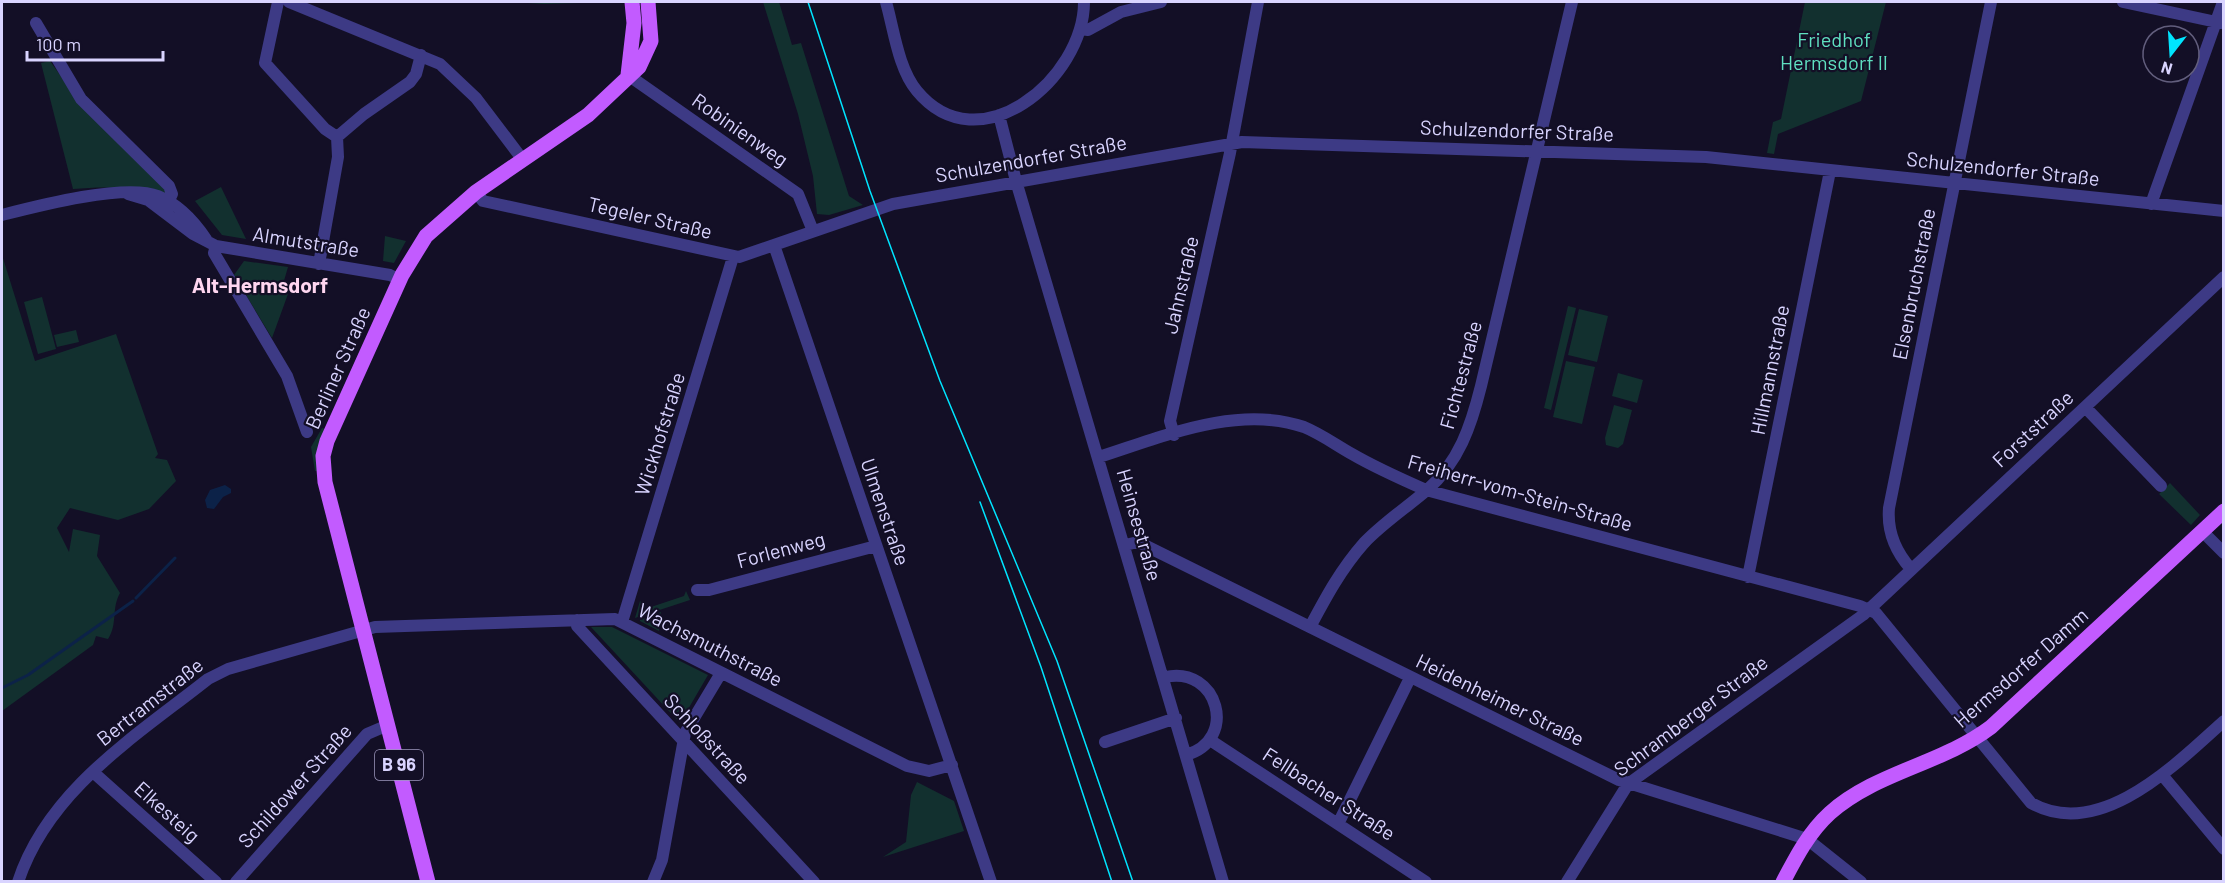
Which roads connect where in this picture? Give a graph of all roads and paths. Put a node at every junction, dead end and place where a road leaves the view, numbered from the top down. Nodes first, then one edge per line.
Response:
1 (278, 2) edge
2 (289, 2) edge
3 (632, 2) edge
4 (648, 2) edge
5 (886, 2) edge
6 (1084, 2) edge
7 (1161, 2) edge
8 (1258, 2) edge
9 (1572, 2) edge
10 (1991, 2) edge
11 (2123, 2) edge
12 (2223, 2) edge
13 (2220, 22) edge
14 (36, 23) dead end
15 (1081, 29) junction
16 (421, 55) junction
17 (628, 75) junction
18 (999, 115) junction
19 (337, 137) junction
20 (1232, 144) junction
21 (1536, 151) junction
22 (523, 160) junction
23 (1830, 171) junction
24 (1016, 181) junction
25 (1954, 183) junction
26 (476, 192) junction
27 (2151, 204) junction
28 (167, 207) junction
29 (2223, 212) edge
30 (2, 215) edge
31 (815, 230) junction
32 (212, 243) junction
33 (774, 245) junction
34 (733, 257) junction
35 (319, 264) junction
36 (2223, 277) edge
37 (400, 280) junction
38 (2085, 406) junction
39 (307, 432) dead end
40 (1174, 435) junction
41 (1099, 458) junction
42 (2161, 486) dead end
43 (1426, 490) junction
44 (2223, 511) edge
45 (2202, 531) junction
46 (1125, 545) junction
47 (876, 546) junction
48 (2223, 553) edge
49 (1911, 570) junction
50 (1748, 577) junction
51 (696, 590) dead end
52 (1869, 610) junction
53 (577, 620) junction
54 (622, 622) junction
55 (1310, 627) junction
56 (364, 630) junction
57 (721, 673) junction
58 (1165, 677) junction
59 (1410, 678) junction
60 (1176, 718) junction
61 (2223, 721) edge
62 (388, 725) junction
63 (1977, 737) junction
64 (1210, 740) junction
65 (1104, 742) dead end
66 (683, 743) junction
67 (1186, 755) junction
68 (952, 765) junction
69 (93, 772) junction
70 (2163, 776) junction
71 (1628, 784) junction
72 (1338, 824) junction
73 (1807, 839) junction
74 (2223, 849) edge
75 (18, 882) edge
76 (216, 882) edge
77 (236, 882) edge
78 (428, 882) edge
79 (653, 882) edge
80 (814, 882) edge
81 (991, 882) edge
82 (1224, 882) edge
83 (1426, 882) edge
84 (1566, 882) edge
85 (1783, 882) edge
86 (1861, 882) edge

1 - 19 street
2 - 16 street
3 - 17 main road
4 - 17 main road, Berliner Straße / B 96
5 - 18 street
6 - 15 street
7 - 15 street
8 - 20 street, Jahnstraße
9 - 21 street, Fichtestraße
10 - 25 street, Elsenbruchstraße
11 - 13 street
12 - 13 street
13 - 27 street
14 - 28 street
15 - 18 street
16 - 19 street
16 - 22 street
17 - 22 main road, Berliner Straße / B 96
17 - 31 street, Robinienweg
18 - 24 street, Heinsestraße
19 - 35 street
20 - 21 street, Schulzendorfer Straße
20 - 24 street, Schulzendorfer Straße
20 - 40 street, Jahnstraße
21 - 23 street, Schulzendorfer Straße
21 - 43 street, Fichtestraße
22 - 26 main road, Berliner Straße / B 96
23 - 25 street, Schulzendorfer Straße
23 - 50 street, Hillmannstraße
24 - 31 street, Schulzendorfer Straße
24 - 41 street, Heinsestraße
25 - 27 street, Schulzendorfer Straße
25 - 49 street, Elsenbruchstraße
26 - 34 street, Tegeler Straße
26 - 37 main road, Berliner Straße / B 96
27 - 29 street, Schulzendorfer Straße
28 - 30 street
28 - 32 street
31 - 33 street, Tegeler Straße
32 - 35 street, Almutstraße
32 - 39 street
33 - 34 street, Tegeler Straße
33 - 47 street, Ulmenstraße
34 - 54 street, Wickhofstraße
35 - 37 street, Almutstraße
36 - 38 street, Forststraße
37 - 56 main road, Berliner Straße / B 96
38 - 42 street
38 - 49 street, Forststraße
40 - 41 street, Freiherr-vom-Stein-Straße
40 - 43 street, Freiherr-vom-Stein-Straße
41 - 46 street, Heinsestraße
43 - 50 street, Freiherr-vom-Stein-Straße
43 - 55 street, Fichtestraße
44 - 45 main road, Hermsdorfer Damm
45 - 48 street
45 - 63 main road, Hermsdorfer Damm
46 - 55 street, Heidenheimer Straße
46 - 58 street, Heinsestraße
47 - 51 street, Forlenweg
47 - 68 street, Ulmenstraße
49 - 52 street, Forststraße
50 - 52 street, Freiherr-vom-Stein-Straße
52 - 63 street
52 - 71 street, Schramberger Straße
53 - 54 street, Wachsmuthstraße
53 - 56 street, Wachsmuthstraße
53 - 66 street, Schloßstraße
54 - 57 street, Wachsmuthstraße
55 - 59 street, Heidenheimer Straße
56 - 62 main road, Berliner Straße / B 96
56 - 69 street, Bertramstraße
57 - 66 street
57 - 68 street, Wachsmuthstraße
58 - 60 street, Heinsestraße
58 - 64 street
59 - 71 street, Heidenheimer Straße
59 - 72 street
60 - 65 street
60 - 67 street, Heinsestraße
61 - 70 street
62 - 77 street, Schildower Straße
62 - 78 main road, Berliner Straße / B 96
63 - 70 street
63 - 73 main road, Hermsdorfer Damm
64 - 67 street
64 - 72 street, Fellbacher Straße
66 - 79 street
66 - 80 street, Schloßstraße
67 - 82 street, Heinsestraße
68 - 81 street, Ulmenstraße
69 - 75 street, Bertramstraße
69 - 76 street, Elkesteig
70 - 74 street
71 - 73 street, Heidenheimer Straße
71 - 84 street, Schramberger Straße
72 - 83 street, Fellbacher Straße
73 - 85 main road, Hermsdorfer Damm
73 - 86 street, Heidenheimer Straße

